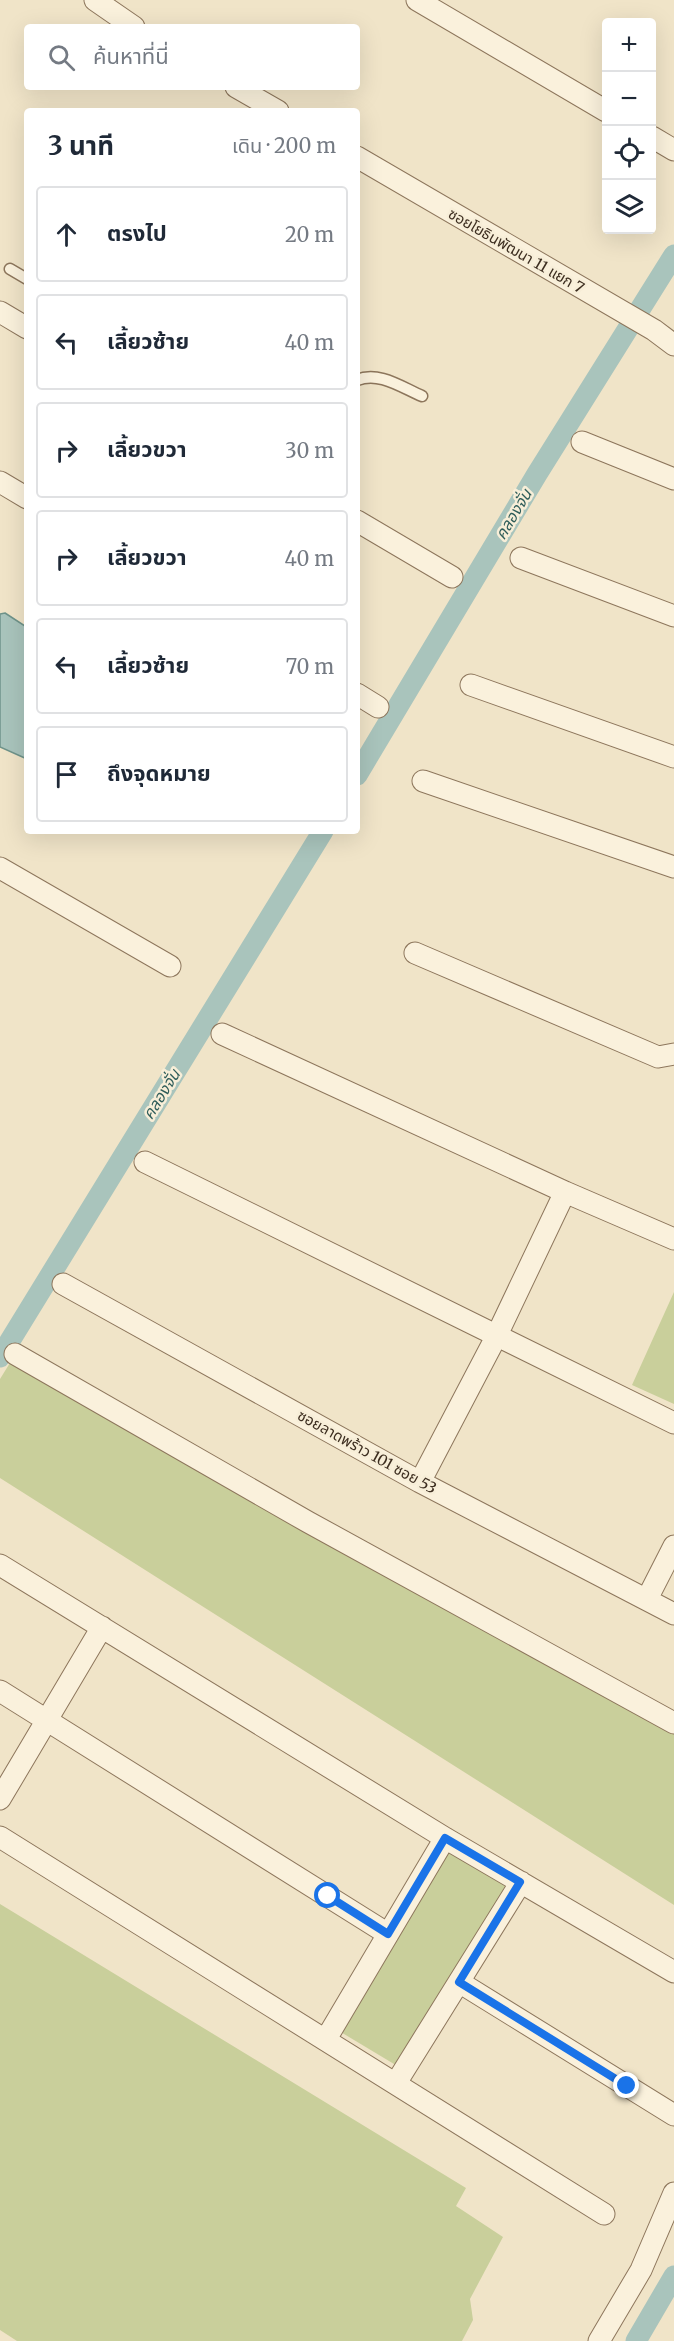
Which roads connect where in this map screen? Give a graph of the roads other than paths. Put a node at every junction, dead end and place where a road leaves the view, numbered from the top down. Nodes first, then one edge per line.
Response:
1 (95, 0) edge
2 (417, 0) edge
3 (130, 24) edge
4 (240, 90) edge
5 (268, 108) edge
6 (602, 109) edge
7 (656, 140) edge
8 (674, 150) edge
9 (360, 160) edge
10 (10, 269) dead end
11 (24, 277) edge
12 (0, 312) edge
13 (24, 326) edge
14 (674, 345) edge
15 (360, 379) edge
16 (422, 396) dead end
17 (582, 441) dead end
18 (674, 479) edge
19 (0, 482) edge
20 (24, 496) edge
21 (360, 523) edge
22 (521, 558) dead end
23 (452, 577) dead end
24 (674, 616) edge
25 (471, 685) dead end
26 (360, 696) edge
27 (378, 707) dead end
28 (674, 757) edge
29 (423, 781) dead end
30 (674, 867) edge
31 (0, 868) edge
32 (415, 953) dead end
33 (170, 966) dead end
34 (222, 1034) dead end
35 (674, 1054) edge
36 (145, 1161) dead end
37 (565, 1192) junction
38 (674, 1239) edge
39 (63, 1284) dead end
40 (496, 1337) junction
41 (15, 1354) dead end
42 (674, 1423) edge
43 (420, 1482) junction
44 (674, 1546) edge
45 (0, 1565) edge
46 (647, 1599) junction
47 (674, 1614) edge
48 (102, 1628) junction
49 (0, 1691) edge
50 (47, 1720) junction
51 (674, 1723) edge
52 (0, 1799) edge
53 (0, 1837) edge
54 (445, 1838) junction
55 (520, 1882) junction
56 (388, 1934) junction
57 (674, 1972) edge
58 (459, 1982) junction
59 (326, 2039) junction
60 (396, 2083) junction
61 (674, 2115) edge
62 (674, 2193) edge
63 (604, 2214) dead end
64 (599, 2341) edge

1 - 3 street
2 - 6 street
4 - 5 street
7 - 8 street
9 - 14 street, ซอยโยธินพัฒนา 11 แยก 7
10 - 11 lane
12 - 13 street
15 - 16 lane
17 - 18 street
19 - 20 street
21 - 23 street
22 - 24 street
25 - 28 street
26 - 27 street
29 - 30 street
31 - 33 street
32 - 35 street
34 - 37 street
36 - 40 street
37 - 38 street
37 - 40 street
39 - 43 street, ซอยลาดพร้าว 101 ซอย 53
40 - 42 street
40 - 43 street
41 - 51 street
43 - 46 street, ซอยลาดพร้าว 101 ซอย 53
44 - 46 street
45 - 48 street
46 - 47 street, ซอยลาดพร้าว 101 ซอย 53
48 - 50 street
48 - 54 street
49 - 50 street
50 - 52 street
50 - 56 street
53 - 59 street
54 - 55 street
54 - 56 street
55 - 57 street
55 - 58 street
56 - 59 street
58 - 60 street
58 - 61 street
59 - 60 street
60 - 63 street
62 - 64 street

